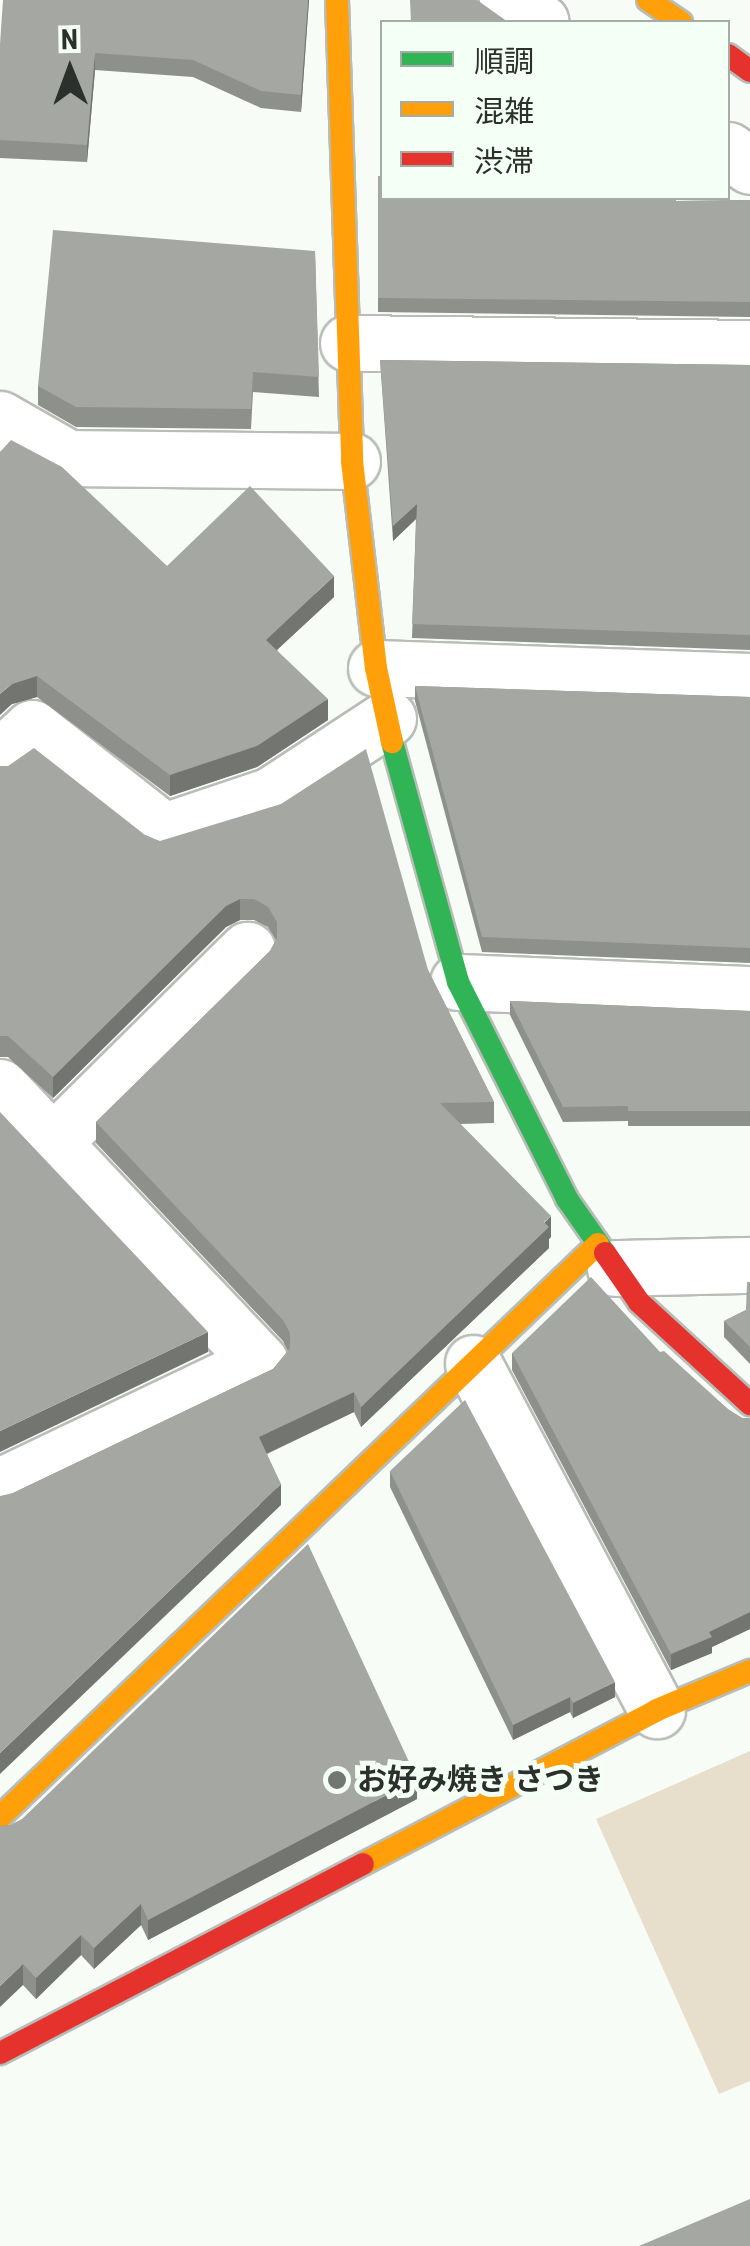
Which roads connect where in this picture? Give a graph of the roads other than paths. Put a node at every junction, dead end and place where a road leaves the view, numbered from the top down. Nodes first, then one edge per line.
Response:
1 (337, 0) edge
2 (507, 0) edge
3 (648, 0) edge
4 (537, 20) edge
5 (678, 20) edge
6 (348, 342) junction
7 (750, 348) edge
8 (0, 419) edge
9 (352, 461) junction
10 (750, 682) edge
11 (382, 693) junction
12 (0, 757) edge
13 (247, 950) dead end
14 (458, 982) junction
15 (750, 994) edge
16 (0, 1086) edge
17 (54, 1140) junction
18 (607, 1256) junction
19 (750, 1265) edge
20 (473, 1363) junction
21 (750, 1404) edge
22 (0, 1486) edge
23 (750, 1671) edge
24 (657, 1710) junction
25 (0, 1817) edge
26 (0, 2053) edge

1 - 6 main road
2 - 4 street
3 - 5 main road
6 - 7 street
6 - 9 main road
8 - 9 street
9 - 11 main road
10 - 11 street
11 - 12 street
11 - 14 main road
13 - 17 street
14 - 15 street
14 - 18 main road
16 - 17 street
17 - 22 street
18 - 19 street
18 - 20 main road
18 - 21 main road
20 - 24 street
20 - 25 main road
23 - 24 main road
24 - 26 main road

